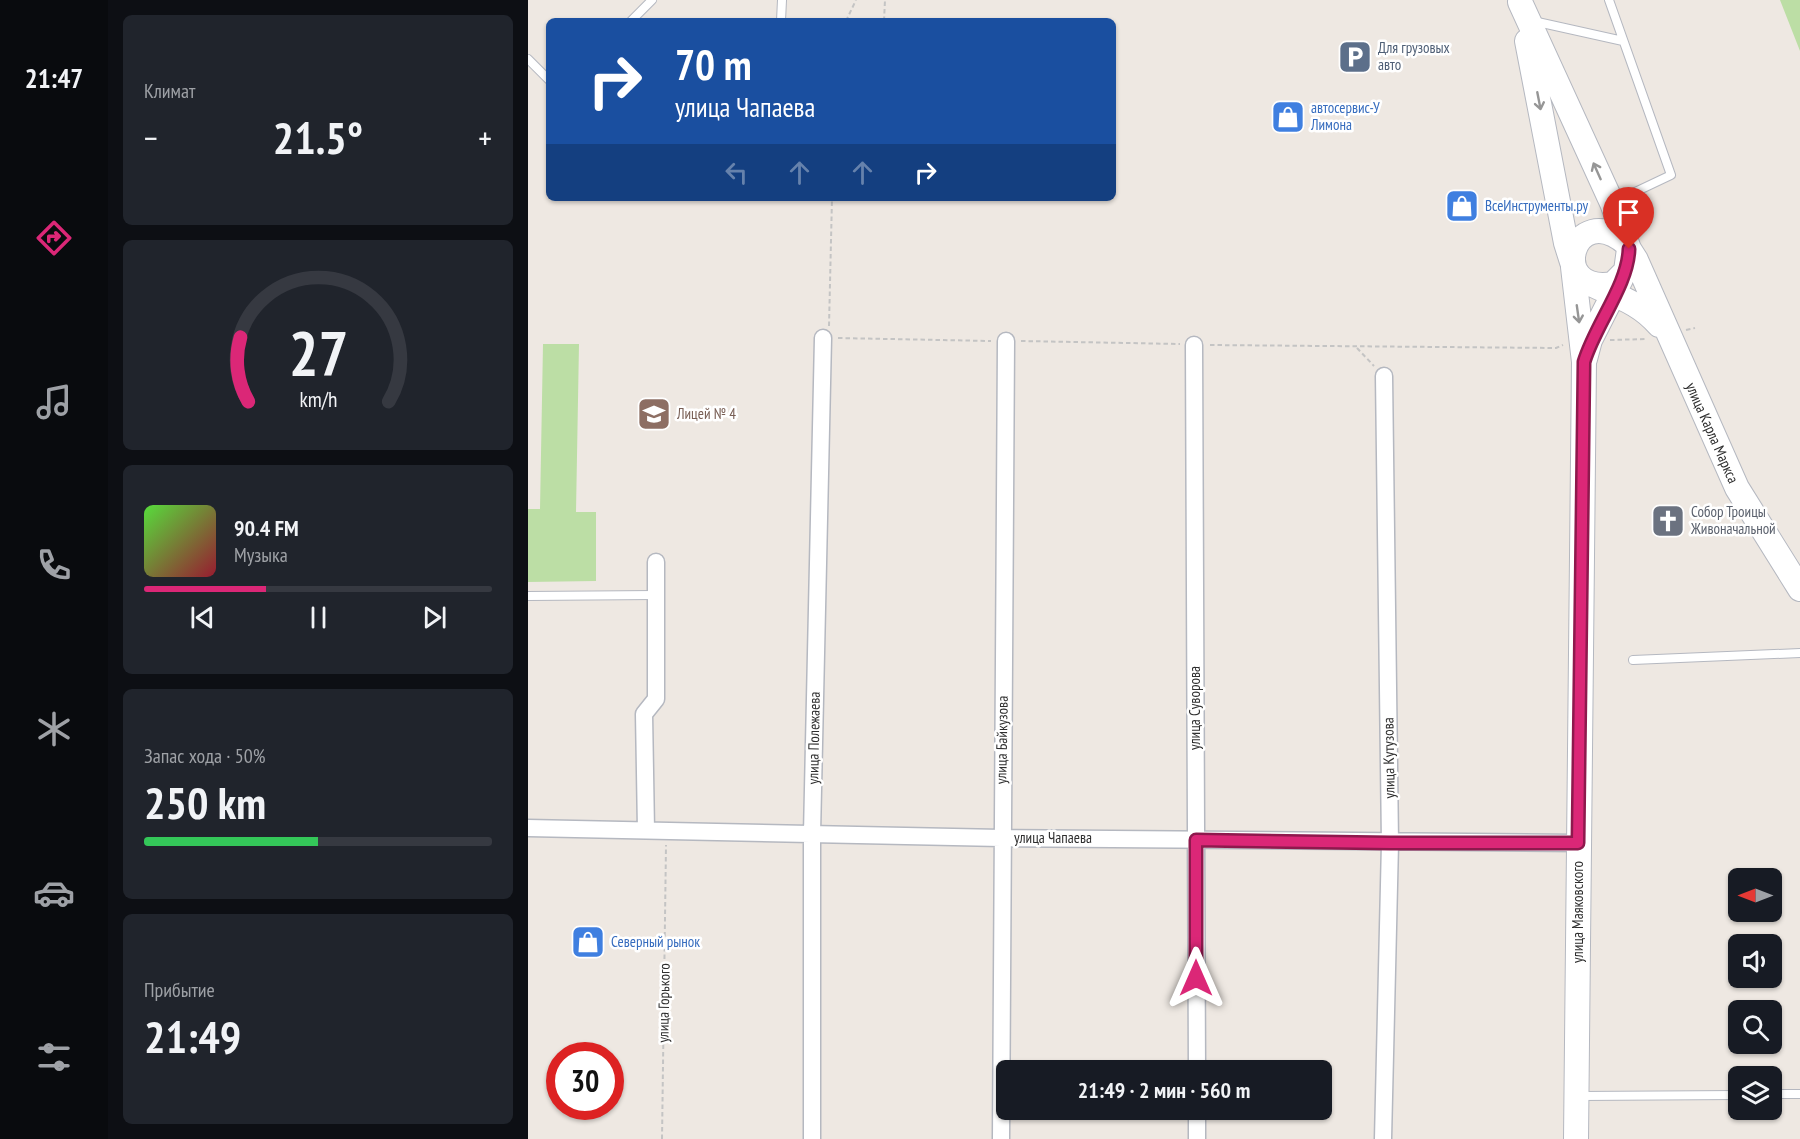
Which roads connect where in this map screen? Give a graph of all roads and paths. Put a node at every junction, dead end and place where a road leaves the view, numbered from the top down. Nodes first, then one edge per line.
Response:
1 (652, 0) edge
2 (782, 0) edge
3 (856, 0) edge
4 (885, 0) edge
5 (1609, 0) edge
6 (1523, 7) edge
7 (634, 18) edge
8 (781, 18) edge
9 (847, 18) edge
10 (884, 18) edge
11 (1623, 41) junction
12 (528, 59) edge
13 (546, 77) edge
14 (832, 201) edge
15 (1612, 203) junction
16 (1628, 247) junction
17 (1572, 264) junction
18 (1609, 286) junction
19 (826, 332) joint
20 (1660, 337) junction
21 (1609, 340) dead end
22 (1006, 341) dead end
23 (1194, 345) dead end
24 (1356, 348) dead end
25 (1584, 362) junction
26 (1384, 376) joint
27 (657, 562) dead end
28 (1800, 589) edge
29 (656, 595) junction
30 (528, 596) edge
31 (1800, 653) edge
32 (1633, 660) dead end
33 (528, 828) edge
34 (646, 830) junction
35 (666, 830) junction
36 (812, 834) junction
37 (1001, 838) junction
38 (1196, 840) junction
39 (1390, 843) junction
40 (1578, 843) junction
41 (1197, 1060) edge
42 (1800, 1094) edge
43 (1728, 1095) edge
44 (1782, 1095) edge
45 (1576, 1096) junction
46 (1197, 1120) edge
47 (662, 1139) edge
48 (812, 1139) edge
49 (1001, 1139) edge
50 (1197, 1139) edge
51 (1383, 1139) edge
52 (1576, 1139) edge

1 - 7 lane
2 - 8 lane
3 - 9 path
4 - 10 path
5 - 11 lane
6 - 11 lane
15 -> 6 main road, улица Карла Маркса
6 -> 17 main road, улица Маяковского
11 - 15 lane
12 - 13 lane
14 - 19 path
15 - 16 main road, улица Карла Маркса
16 - 17 main road
16 - 18 main road
16 - 20 main road, улица Карла Маркса
17 - 18 main road
17 -> 25 main road, улица Маяковского
18 - 20 main road, улица Карла Маркса
18 - 25 main road, улица Маяковского
19 - 36 street, улица Полежаева
20 - 21 path
20 - 28 main road, улица Карла Маркса
22 - 37 street, улица Байкузова
23 - 38 street, улица Суворова
24 - 26 path
25 - 40 main road, улица Маяковского
26 - 39 street, улица Кутузова
27 - 29 street
29 - 30 lane
29 - 34 street
31 - 32 lane
33 - 34 street, улица Чапаева
34 - 35 street, улица Чапаева
35 - 36 street, улица Чапаева
35 - 47 path, улица Горького
36 - 37 street, улица Чапаева
36 - 48 street, улица Полежаева
37 - 38 street, улица Чапаева
37 - 49 street, улица Байкузова
38 - 39 street, улица Чапаева
38 - 41 street, улица Суворова
39 - 40 street, улица Чапаева
39 - 51 street, улица Кутузова
40 - 45 main road, улица Маяковского
42 - 44 lane
43 - 45 lane
45 - 52 main road, улица Маяковского
46 - 50 street

